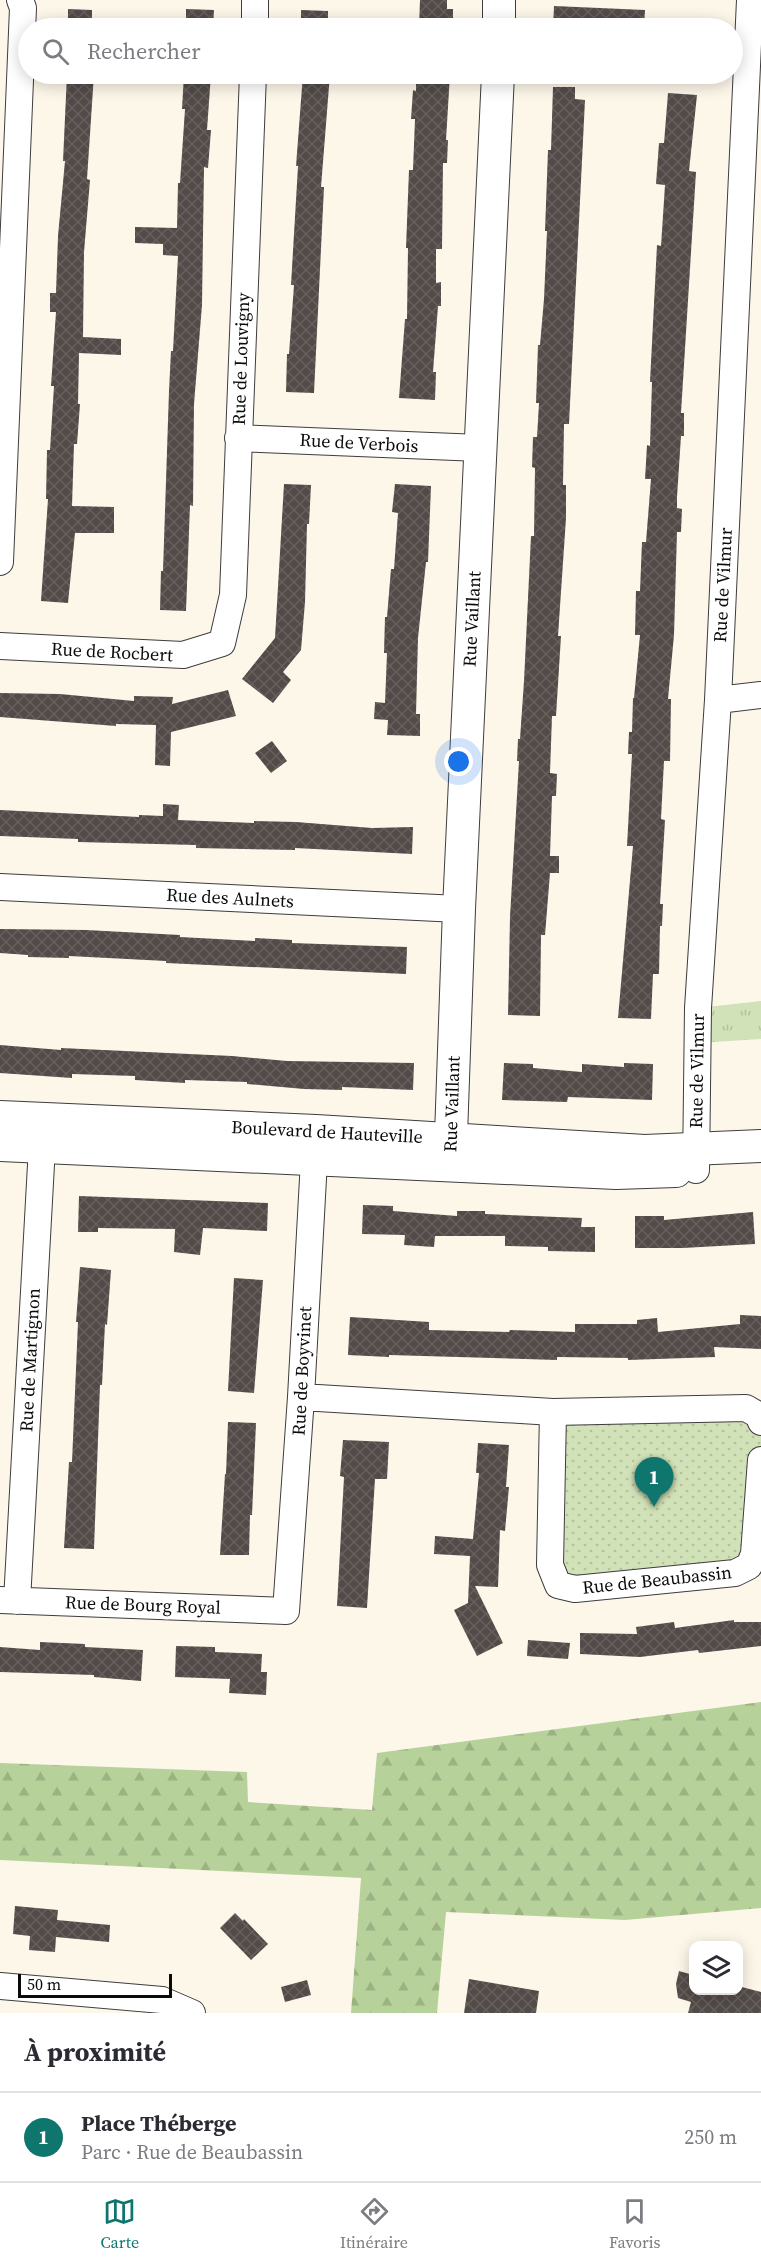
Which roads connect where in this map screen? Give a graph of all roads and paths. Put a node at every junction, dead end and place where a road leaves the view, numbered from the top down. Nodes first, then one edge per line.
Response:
1 (20, 0) edge
2 (255, 0) edge
3 (499, 0) edge
4 (750, 0) edge
5 (22, 18) edge
6 (255, 18) edge
7 (499, 18) edge
8 (19, 84) edge
9 (253, 84) edge
10 (498, 84) edge
11 (750, 209) edge
12 (238, 438) junction
13 (480, 448) junction
14 (0, 562) edge
15 (222, 644) joint
16 (0, 646) edge
17 (761, 695) edge
18 (718, 700) junction
19 (0, 887) edge
20 (459, 909) junction
21 (0, 1117) edge
22 (43, 1133) junction
23 (315, 1144) junction
24 (0, 1145) edge
25 (761, 1146) edge
26 (450, 1152) junction
27 (696, 1160) junction
28 (761, 1167) edge
29 (301, 1397) junction
30 (553, 1412) junction
31 (761, 1422) edge
32 (761, 1460) edge
33 (8, 1600) edge
34 (286, 1611) joint
35 (0, 1986) edge
36 (192, 2013) edge

1 - 5 street
2 - 6 street
3 - 7 street
4 - 11 street, Rue de Vilmur
8 - 14 street
9 - 12 street, Rue de Louvigny
10 - 13 street, Rue Vaillant
11 - 18 street, Rue de Vilmur
12 - 13 street, Rue de Verbois
12 - 15 street, Rue de Louvigny
13 - 20 street, Rue Vaillant
15 - 16 street, Rue de Rocbert
17 - 18 street
18 - 27 street, Rue de Vilmur
19 - 20 street, Rue des Aulnets
20 - 26 street, Rue Vaillant
21 - 22 street, Boulevard de Hauteville
22 - 23 street, Boulevard de Hauteville
22 - 24 street, Boulevard de Hauteville
22 - 33 street, Rue de Martignon
23 - 26 street, Boulevard de Hauteville
23 - 29 street, Rue de Boyvinet
25 - 27 street, Boulevard de Hauteville
26 - 27 street, Boulevard de Hauteville
27 - 28 street, Boulevard de Hauteville
29 - 30 street
29 - 34 street, Rue de Boyvinet
30 - 31 street
30 - 32 street, Rue de Beaubassin
33 - 34 street, Rue de Bourg Royal
35 - 36 street

